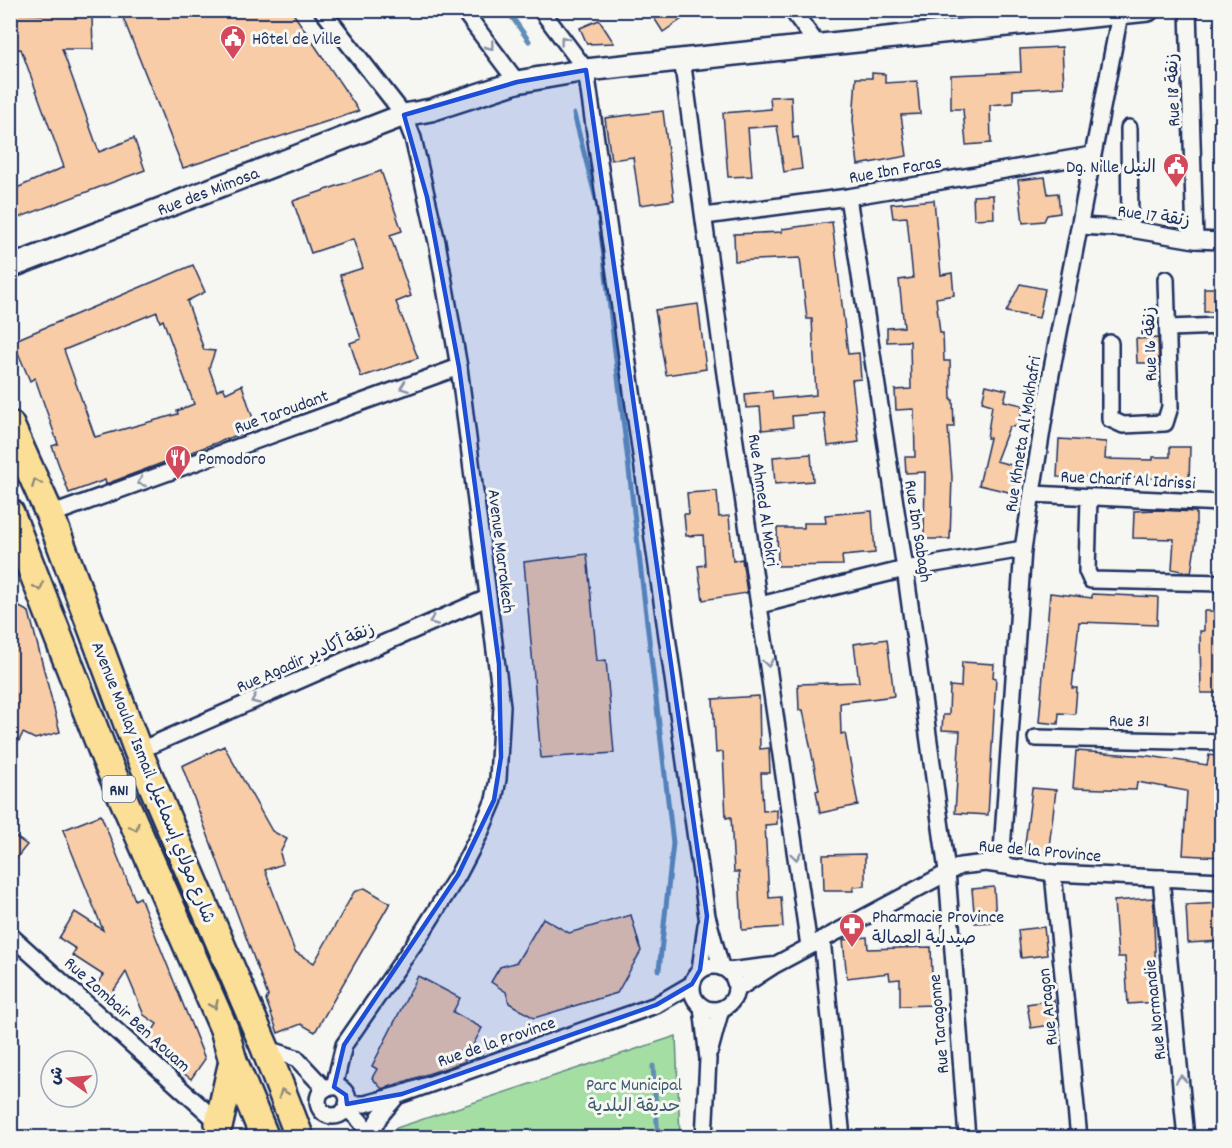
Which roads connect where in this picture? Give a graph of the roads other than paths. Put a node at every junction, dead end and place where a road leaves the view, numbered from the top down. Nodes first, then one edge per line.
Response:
1 (322, 10) edge
2 (463, 10) edge
3 (541, 10) edge
4 (792, 10) edge
5 (1148, 10) edge
6 (1188, 10) edge
7 (1119, 12) edge
8 (1024, 16) edge
9 (819, 47) junction
10 (682, 59) junction
11 (586, 70) junction
12 (517, 82) junction
13 (405, 115) junction
14 (1129, 128) dead end
15 (1092, 154) junction
16 (848, 197) junction
17 (705, 216) junction
18 (1081, 226) junction
19 (1130, 229) junction
20 (1195, 240) junction
21 (1221, 241) edge
22 (10, 267) edge
23 (1166, 279) dead end
24 (1221, 326) edge
25 (1169, 328) junction
26 (1110, 343) dead end
27 (459, 367) junction
28 (10, 425) edge
29 (1032, 494) junction
30 (1089, 498) junction
31 (1221, 502) edge
32 (10, 513) edge
33 (50, 515) junction
34 (1023, 549) junction
35 (905, 569) junction
36 (1221, 583) edge
37 (487, 598) junction
38 (760, 605) junction
39 (1036, 738) dead end
40 (1221, 741) edge
41 (138, 751) junction
42 (1001, 865) junction
43 (947, 871) junction
44 (1053, 873) junction
45 (1161, 878) junction
46 (1221, 881) edge
47 (707, 916) junction
48 (10, 935) edge
49 (816, 942) junction
50 (772, 966) junction
51 (725, 969) junction
52 (700, 970) junction
53 (692, 984) junction
54 (736, 990) junction
55 (699, 1004) junction
56 (657, 1005) junction
57 (721, 1009) junction
58 (266, 1048) junction
59 (708, 1059) junction
60 (233, 1061) junction
61 (330, 1088) junction
62 (398, 1095) junction
63 (346, 1106) junction
64 (223, 1130) edge
65 (265, 1137) edge
66 (300, 1137) edge
67 (368, 1137) edge
68 (704, 1137) edge
69 (842, 1137) edge
70 (967, 1137) edge
71 (1079, 1137) edge
72 (1186, 1137) edge

1 - 13 street, Avenue Marrakech
2 -> 12 street
11 -> 3 street
4 - 9 street
5 - 7 main road, Rue des Mimosa
6 - 20 street, Rue 18 زنقة
7 - 8 main road, Rue des Mimosa
7 - 15 street, Rue Khneta Al Mokhafri
8 - 9 main road, Rue des Mimosa
9 - 10 main road, Rue des Mimosa
10 - 11 main road, Rue des Mimosa
10 - 17 street, Rue Ahmed Al Mokri
11 - 12 main road, Rue des Mimosa
11 - 47 street
12 - 13 main road, Rue des Mimosa
13 - 22 main road, Rue des Mimosa
13 - 27 street, Avenue Marrakech
14 - 19 street
15 - 16 street, Rue Ibn Faras
15 - 18 street, Rue Khneta Al Mokhafri
16 - 17 street, Rue Ibn Faras
16 - 35 street, Rue Ibn Sabagh
17 - 38 street, Rue Ahmed Al Mokri
18 - 19 street, Rue 17 زنقة
18 - 29 street, Rue Khneta Al Mokhafri
19 - 20 street, Rue 17 زنقة
20 - 21 street, Rue 17 زنقة
23 - 25 street, Rue 16 زنقة
24 - 25 street
25 - 26 street, Rue 16 زنقة
27 -> 33 street, Rue Taroudant
27 - 37 street, Avenue Marrakech
33 -> 28 highway, Avenue Moulay Ismail شارع مولاي إسماعيل / RN1
29 - 30 street, Rue Charif Al Idrissi
29 - 34 street, Rue Khneta Al Mokhafri
30 - 31 street, Rue Charif Al Idrissi
30 - 36 street
32 -> 60 highway, Avenue Moulay Ismail شارع مولاي إسماعيل / RN1
33 - 41 highway, Avenue Moulay Ismail شارع مولاي إسماعيل / RN1
34 - 35 street
34 - 42 street, Rue Khneta Al Mokhafri
35 - 38 street
35 - 43 street, Rue Ibn Sabagh
37 -> 41 street, Rue Agadir زنقة أكادير
37 - 61 street, Avenue Marrakech
38 -> 49 street, Rue Ahmed Al Mokri
39 - 40 street, Rue 31
41 - 58 highway, Avenue Moulay Ismail شارع مولاي إسماعيل / RN1
42 - 43 street, Rue de la Province
42 - 44 street, Rue de la Province
43 - 49 street, Rue de la Province
43 - 70 street, Rue Taragonne
44 - 45 street, Rue de la Province
44 - 71 street, Rue Aragon
45 - 46 street, Rue de la Province
72 -> 45 street, Rue Normandie
47 - 51 street
47 - 52 street
48 - 64 street, Rue Zombair Ben Aouam
49 - 50 street, Rue de la Province
49 - 69 street, Rue Ahmed Al Mokri
50 - 51 street, Rue de la Province
50 - 54 street, Rue de la Province
51 - 52 street
51 - 54 street
52 - 53 street
53 - 55 street
53 - 56 street, Rue de la Province
54 - 57 street
55 - 56 street, Rue de la Province
55 - 57 street
55 - 59 street
56 - 62 street, Rue de la Province
57 - 59 street
58 - 61 street
66 -> 58 highway, Avenue Moulay Ismail شارع مولاي إسماعيل / RN1
59 - 68 street
60 - 64 highway
60 - 65 highway, Avenue Moulay Ismail شارع مولاي إسماعيل / RN1
61 - 63 street
61 - 63 street
62 - 63 street, Rue de la Province
62 - 67 street
63 - 67 street

